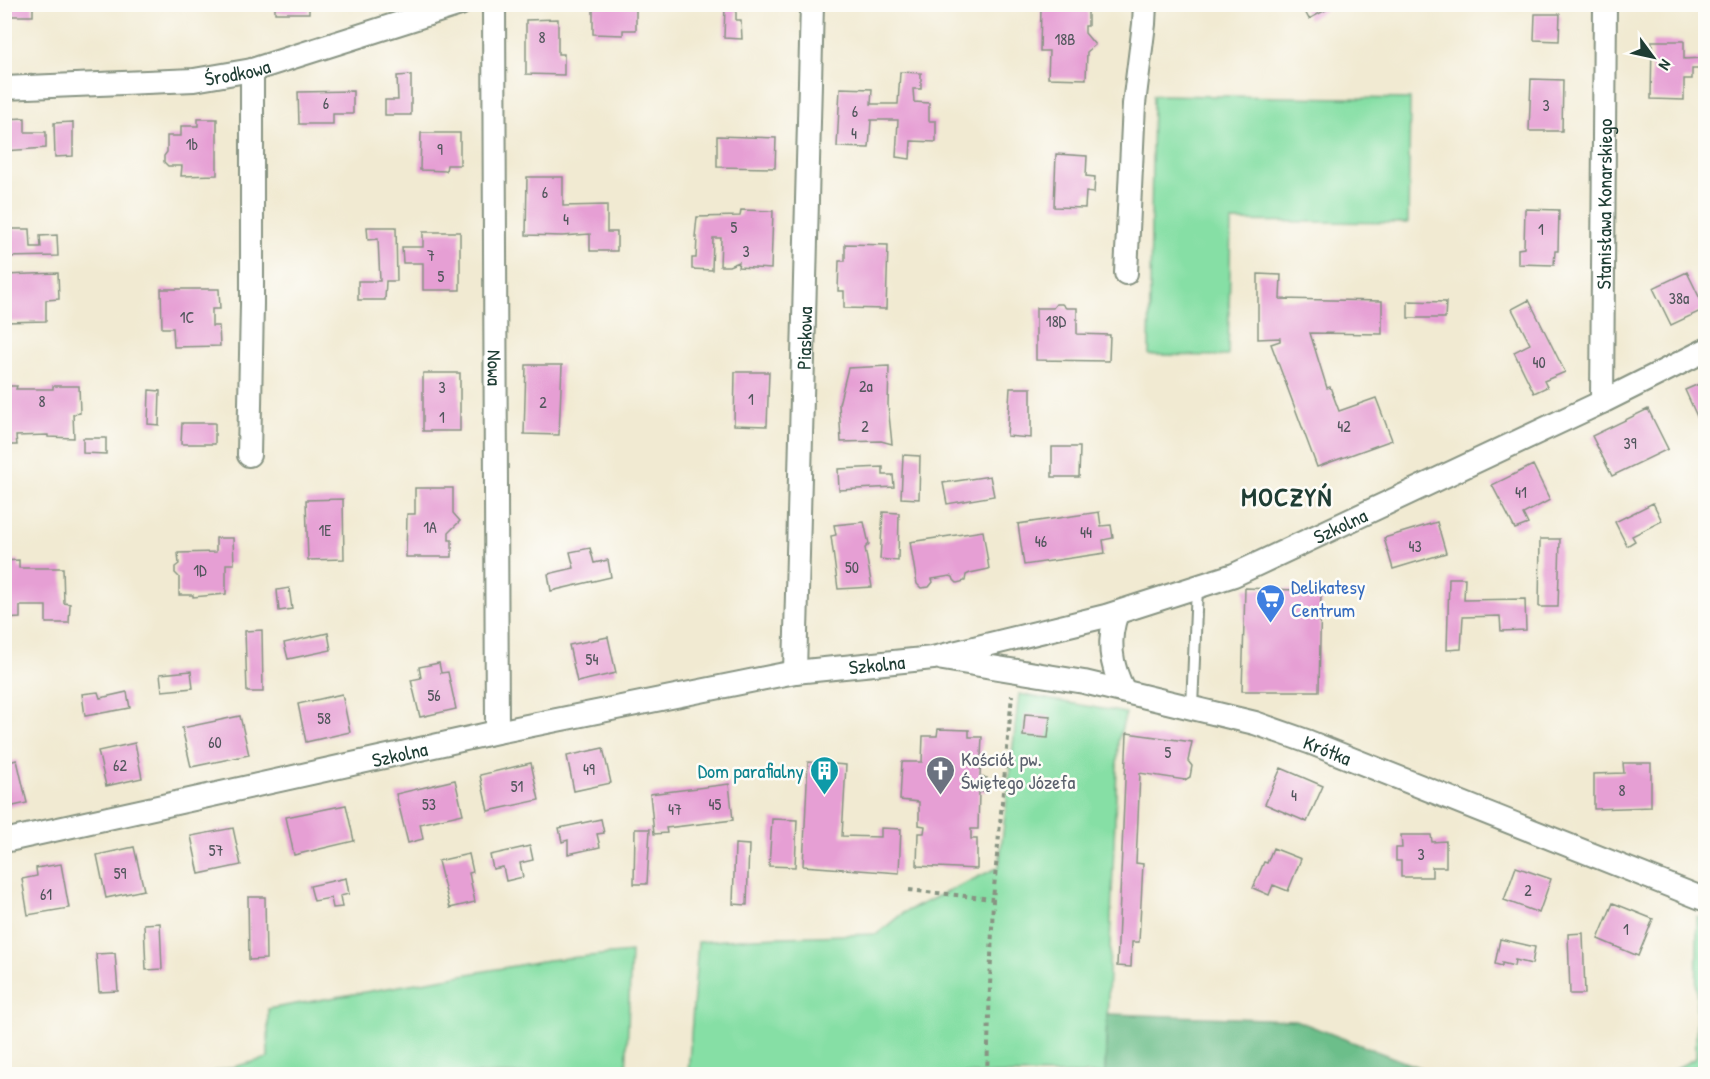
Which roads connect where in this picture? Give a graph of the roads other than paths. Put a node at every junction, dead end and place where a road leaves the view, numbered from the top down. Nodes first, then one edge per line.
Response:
1 (460, 4) edge
2 (494, 4) edge
3 (812, 4) edge
4 (1145, 4) edge
5 (1605, 4) edge
6 (252, 70) junction
7 (4, 88) edge
8 (1126, 273) dead end
9 (1706, 350) edge
10 (1602, 402) junction
11 (249, 455) dead end
12 (1197, 587) junction
13 (1117, 613) junction
14 (933, 658) junction
15 (795, 672) junction
16 (1124, 691) junction
17 (1192, 707) junction
18 (497, 732) junction
19 (4, 841) edge
20 (1706, 900) edge

1 - 6 street, Środkowa
2 - 18 street, Nowa
3 - 15 street, Piaskowa
4 - 8 street
5 - 10 street, Stanisława Konarskiego
6 - 7 street, Środkowa
6 - 11 street
9 - 10 street, Szkolna
10 - 12 street, Szkolna
12 - 13 street, Szkolna
12 - 17 lane
13 - 14 street, Szkolna
13 - 16 street
14 - 15 street, Szkolna
14 - 16 street, Krótka
15 - 18 street, Szkolna
16 - 17 street, Krótka
17 - 20 street, Krótka
18 - 19 street, Szkolna

